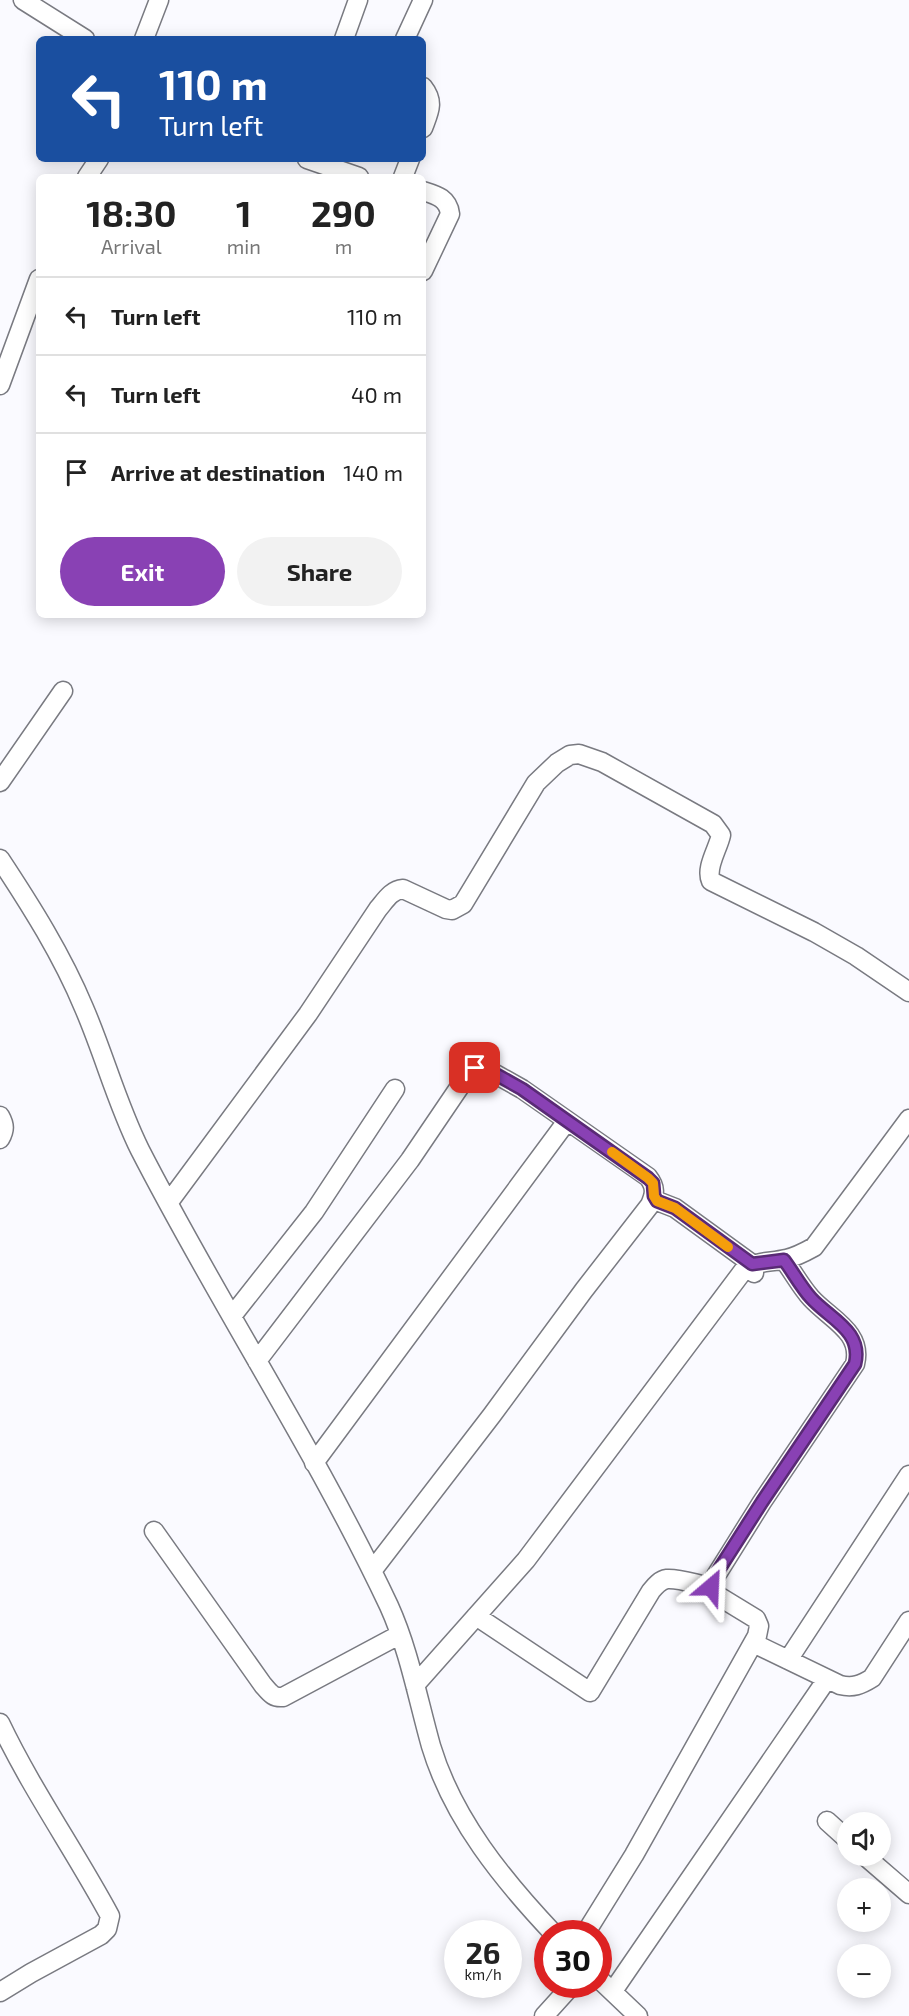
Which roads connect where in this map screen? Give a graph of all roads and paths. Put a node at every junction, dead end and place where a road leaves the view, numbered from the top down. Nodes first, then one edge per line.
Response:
1 (23, 0) edge
2 (159, 0) edge
3 (358, 0) edge
4 (423, 0) edge
5 (80, 36) edge
6 (145, 36) edge
7 (345, 36) edge
8 (406, 36) edge
9 (426, 90) edge
10 (426, 118) edge
11 (316, 162) edge
12 (350, 174) edge
13 (426, 192) edge
14 (426, 265) edge
15 (36, 287) edge
16 (0, 385) edge
17 (63, 691) dead end
18 (0, 782) edge
19 (3, 871) edge
20 (909, 992) edge
21 (395, 1089) dead end
22 (0, 1116) edge
23 (909, 1119) edge
24 (567, 1121) junction
25 (0, 1138) edge
26 (654, 1196) junction
27 (169, 1202) junction
28 (784, 1260) junction
29 (753, 1268) junction
30 (232, 1316) junction
31 (257, 1361) junction
32 (314, 1463) junction
33 (909, 1475) edge
34 (154, 1531) dead end
35 (372, 1571) junction
36 (711, 1587) junction
37 (476, 1616) junction
38 (909, 1621) edge
39 (399, 1635) junction
40 (753, 1643) junction
41 (788, 1660) junction
42 (827, 1679) junction
43 (415, 1685) junction
44 (0, 1724) edge
45 (827, 1821) dead end
46 (837, 1830) edge
47 (877, 1866) edge
48 (909, 1894) edge
49 (541, 1920) edge
50 (593, 1920) edge
51 (613, 1990) joint
52 (0, 1992) edge
53 (560, 1998) edge
54 (544, 2016) edge
55 (638, 2016) edge

1 - 5 street
2 - 6 street
3 - 7 street
4 - 8 street
9 - 10 street
11 - 12 street
13 - 14 street
15 - 16 street
17 - 18 street
19 - 27 street
20 - 27 street
21 - 30 street
22 - 25 street
23 - 28 street
24 - 26 street
24 - 31 street
24 - 32 street
26 - 29 street
26 - 35 street
27 - 30 street
28 - 29 street
28 - 36 street
29 - 37 street
30 - 31 street
31 - 32 street
32 - 35 street
33 - 41 street
34 - 39 street
35 - 39 street
36 - 37 street
36 - 40 street
37 - 43 street
38 - 42 street
39 - 43 street
40 - 41 street
40 - 50 street
41 - 42 street
42 - 51 street
43 - 49 street
44 - 52 street
45 - 46 street
47 - 48 street
51 - 55 street
53 - 54 street

